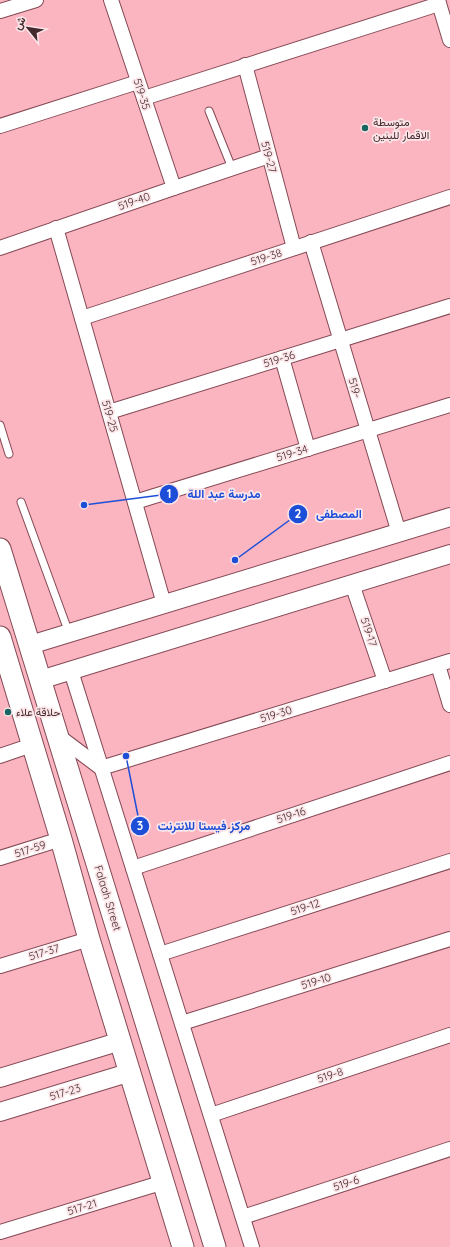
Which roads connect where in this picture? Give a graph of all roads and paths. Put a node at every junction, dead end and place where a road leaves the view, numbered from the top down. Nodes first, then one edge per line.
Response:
1 (36, 0) edge
2 (111, 0) edge
3 (438, 2) edge
4 (0, 11) edge
5 (450, 40) edge
6 (245, 66) junction
7 (138, 82) junction
8 (144, 98) junction
9 (209, 111) dead end
10 (0, 126) edge
11 (269, 156) junction
12 (232, 168) junction
13 (174, 188) junction
14 (450, 197) edge
15 (56, 228) junction
16 (311, 242) junction
17 (0, 248) edge
18 (294, 248) junction
19 (450, 306) edge
20 (82, 318) junction
21 (340, 340) junction
22 (282, 358) junction
23 (450, 405) edge
24 (109, 412) junction
25 (0, 425) edge
26 (368, 430) junction
27 (308, 448) junction
28 (9, 454) dead end
29 (21, 502) dead end
30 (135, 502) junction
31 (450, 517) edge
32 (399, 533) junction
33 (0, 549) edge
34 (450, 554) edge
35 (352, 584) junction
36 (164, 604) junction
37 (69, 633) junction
38 (1, 645) edge
39 (30, 645) junction
40 (444, 663) edge
41 (71, 671) junction
42 (40, 680) junction
43 (384, 681) junction
44 (450, 705) edge
45 (57, 735) junction
46 (32, 745) junction
47 (0, 756) edge
48 (450, 763) edge
49 (101, 768) junction
50 (61, 839) junction
51 (0, 858) edge
52 (450, 860) edge
53 (133, 868) junction
54 (89, 939) junction
55 (450, 939) edge
56 (160, 954) junction
57 (0, 966) edge
58 (182, 1023) junction
59 (450, 1036) edge
60 (121, 1041) junction
61 (131, 1072) junction
62 (0, 1078) edge
63 (0, 1112) edge
64 (211, 1114) junction
65 (450, 1150) edge
66 (164, 1182) junction
67 (243, 1217) junction
68 (0, 1232) edge
69 (183, 1247) edge
70 (215, 1247) edge
71 (252, 1247) edge

1 - 4 street
2 - 7 street, 519-35
3 - 5 street
3 - 6 street
6 - 8 street
6 - 11 street, 519-27
7 - 8 street, 519-35
7 - 10 street
8 - 13 street, 519-35
9 - 12 lane
11 - 12 street, 519-40
11 - 18 street, 519-27
12 - 13 street, 519-40
13 - 15 street, 519-40
14 - 16 street, 519-38
15 - 17 street, 519-40
15 - 20 street, 519-25
16 - 18 street, 519-38
16 - 21 street, 519-
18 - 20 street, 519-38
19 - 21 street, 519-36
20 - 24 street, 519-25
21 - 22 street, 519-36
21 - 26 street, 519-
22 - 24 street, 519-36
22 - 27 street
23 - 26 street, 519-34
24 - 30 street, 519-25
25 - 28 lane
26 - 27 street, 519-34
26 - 32 street, 519-
27 - 30 street, 519-34
29 - 37 lane
30 - 36 street, 519-25
31 - 32 street
32 - 36 street
33 - 39 main road, Falaah Street
34 - 35 street
35 - 41 street
35 - 43 street, 519-17
36 - 37 street
37 - 39 street
38 - 46 main road
39 - 42 main road, Falaah Street
40 - 43 street, 519-30
40 - 44 street
41 - 42 street
41 - 49 street
42 - 45 main road, Falaah Street
43 - 49 street, 519-30
45 - 49 street
45 - 70 main road, Falaah Street
46 - 47 street
46 - 50 main road
48 - 53 street, 519-16
49 - 53 street
50 - 51 street, 517-59
50 - 54 main road
52 - 56 street, 519-12
53 - 56 street
54 - 57 street, 517-37
54 - 60 main road
55 - 58 street, 519-10
56 - 58 street
58 - 64 street
59 - 64 street, 519-8
60 - 61 main road
60 - 62 street
61 - 63 street, 517-23
61 - 66 main road
64 - 67 street
65 - 67 street, 519-6
66 - 68 street, 517-21
66 - 69 main road
67 - 71 street

